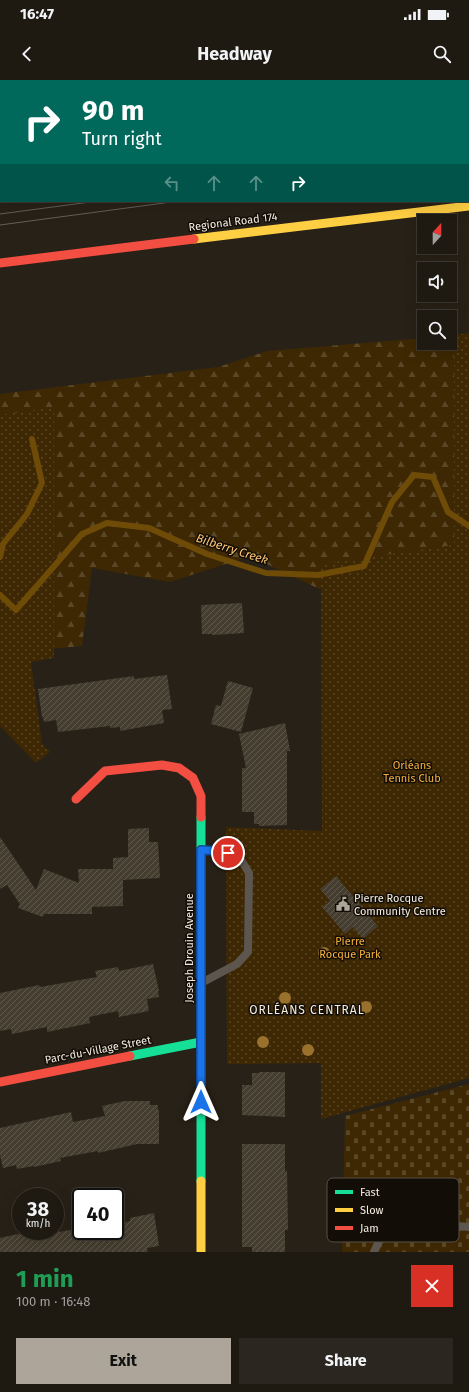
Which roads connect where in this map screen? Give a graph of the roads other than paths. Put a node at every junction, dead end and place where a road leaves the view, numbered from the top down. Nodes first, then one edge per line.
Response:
1 (469, 206) edge
2 (0, 264) edge
3 (76, 799) dead end
4 (201, 850) junction
5 (201, 983) junction
6 (201, 1042) junction
7 (0, 1082) edge
8 (459, 1226) edge
9 (469, 1227) edge
10 (379, 1242) edge
11 (201, 1252) edge
12 (374, 1252) edge

1 - 2 main road, Regional Road 174
3 - 4 main road, Joseph Drouin Avenue
4 - 5 main road, Joseph Drouin Avenue
4 - 5 lane
5 - 6 main road, Joseph Drouin Avenue
6 - 7 main road, Parc-du-Village Street
6 - 11 main road, Joseph Drouin Avenue
8 - 9 lane
10 - 12 lane

